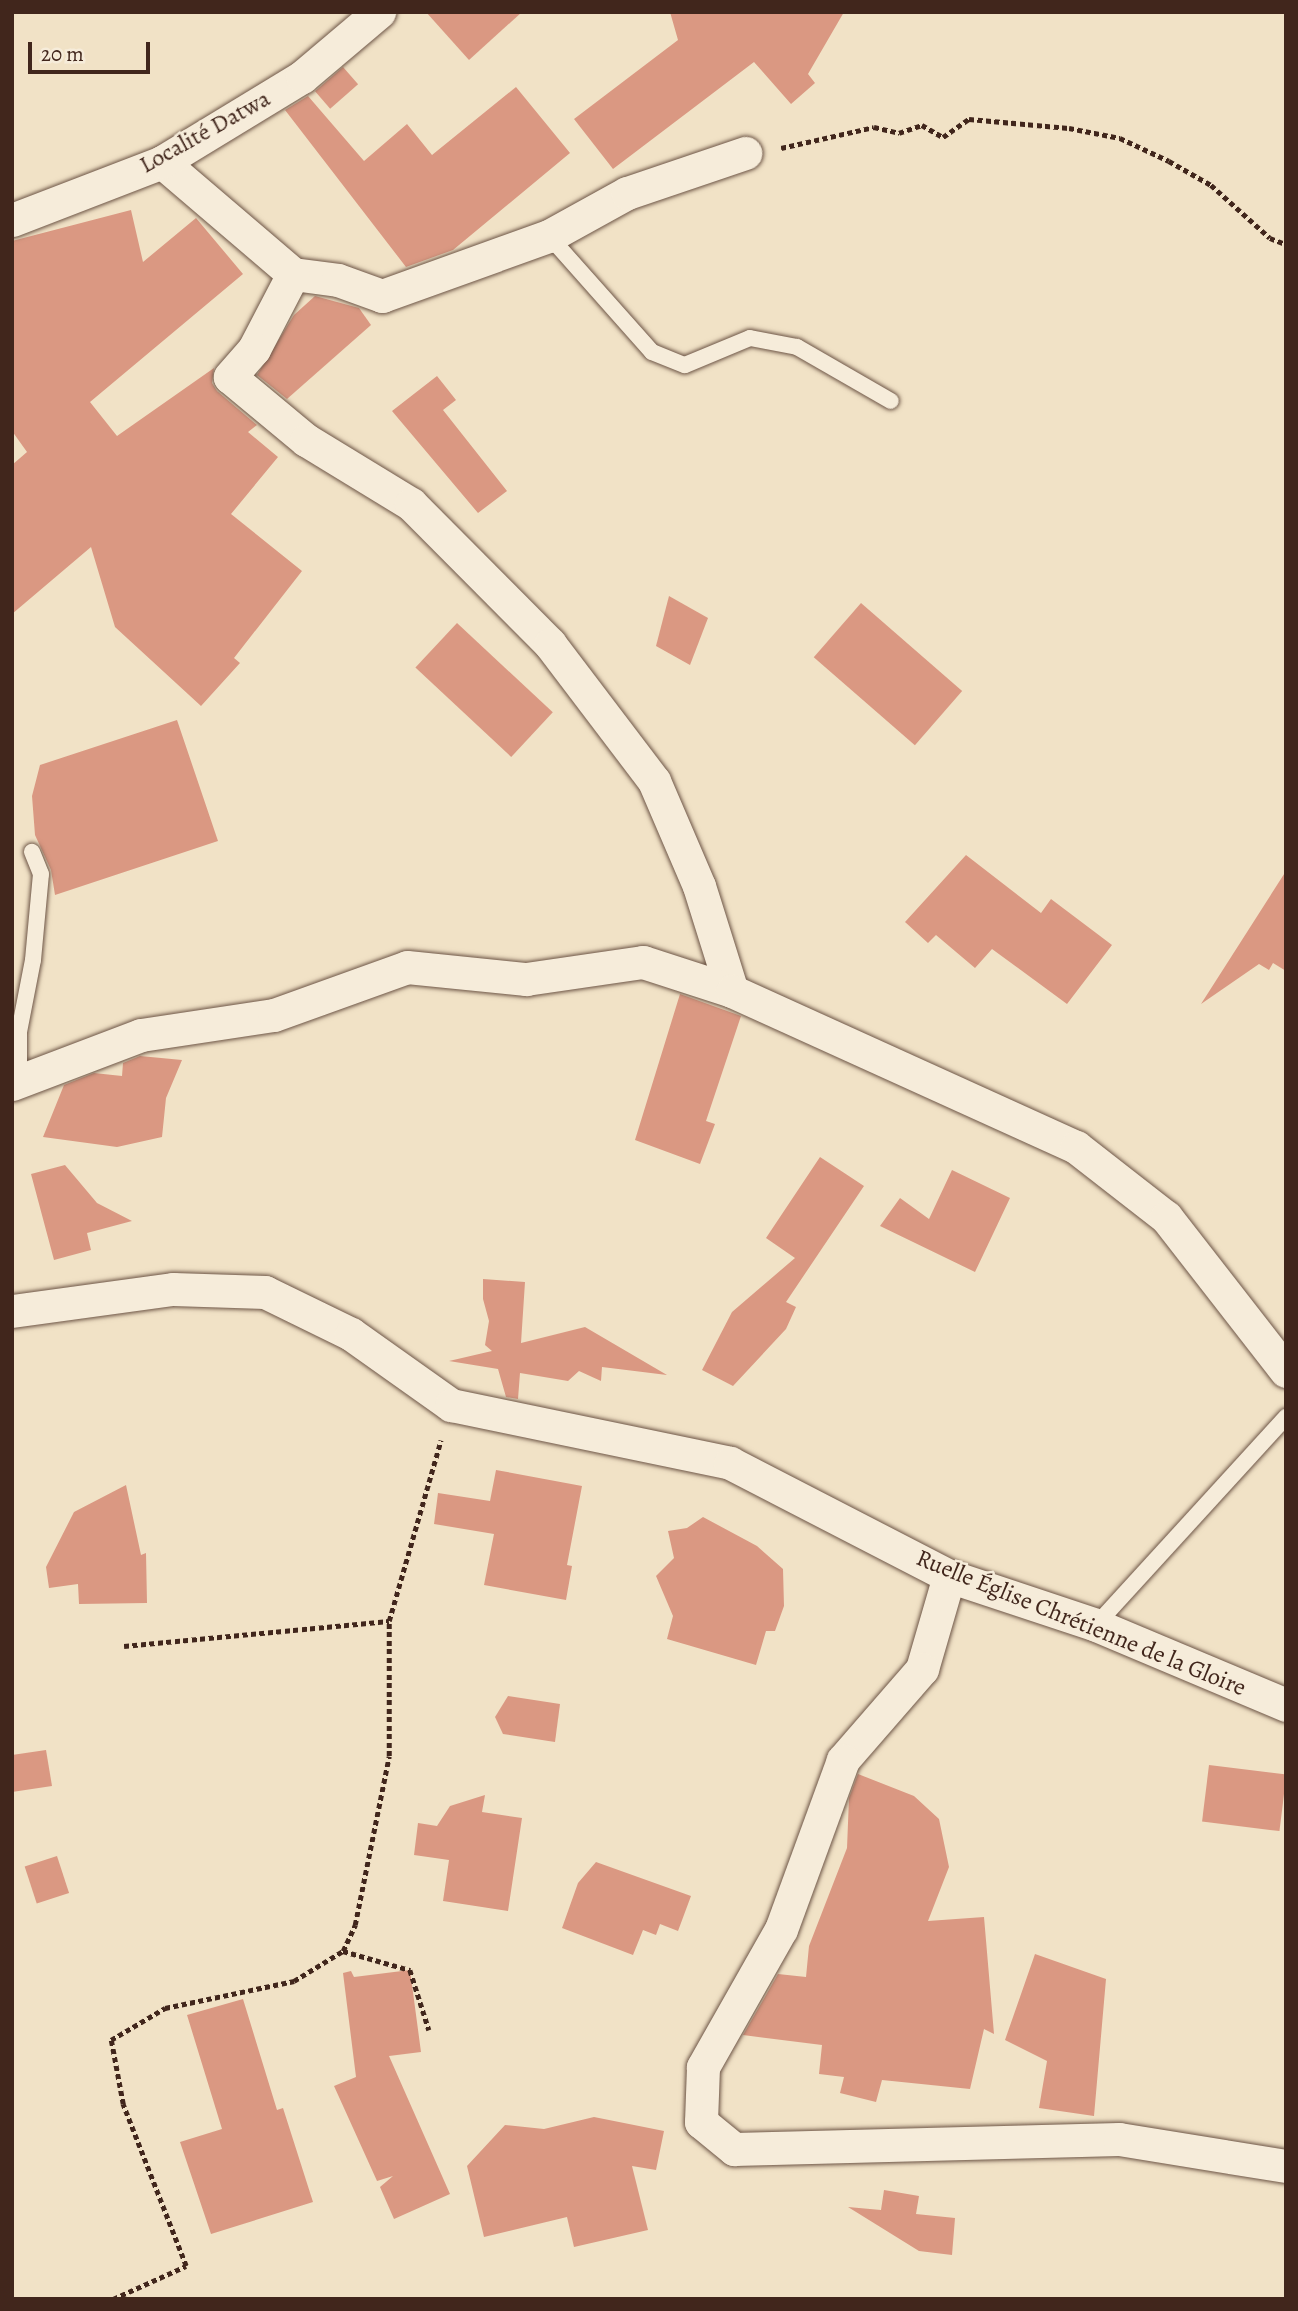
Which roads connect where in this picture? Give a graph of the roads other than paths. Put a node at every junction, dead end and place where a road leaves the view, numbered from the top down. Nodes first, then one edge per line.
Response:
1 (379, 12) edge
2 (745, 153) road end
3 (162, 162) junction
4 (12, 220) edge
5 (549, 236) junction
6 (293, 274) junction
7 (891, 401) dead end
8 (32, 852) dead end
9 (732, 991) junction
10 (16, 1082) edge
11 (12, 1311) edge
12 (1286, 1371) edge
13 (1286, 1417) edge
14 (949, 1576) junction
15 (1096, 1625) junction
16 (1286, 1705) edge
17 (1286, 2166) edge

1 - 3 street, Localité Datwa
2 - 5 street
3 - 4 street, Localité Datwa
3 - 6 street
5 - 6 street
5 - 7 lane
6 - 9 street
8 - 10 lane
9 - 10 street
9 - 12 street
11 - 14 street, Ruelle Église Chrétienne de la Gloire
13 - 15 lane
14 - 15 street, Ruelle Église Chrétienne de la Gloire
14 - 17 street
15 - 16 street, Ruelle Église Chrétienne de la Gloire

